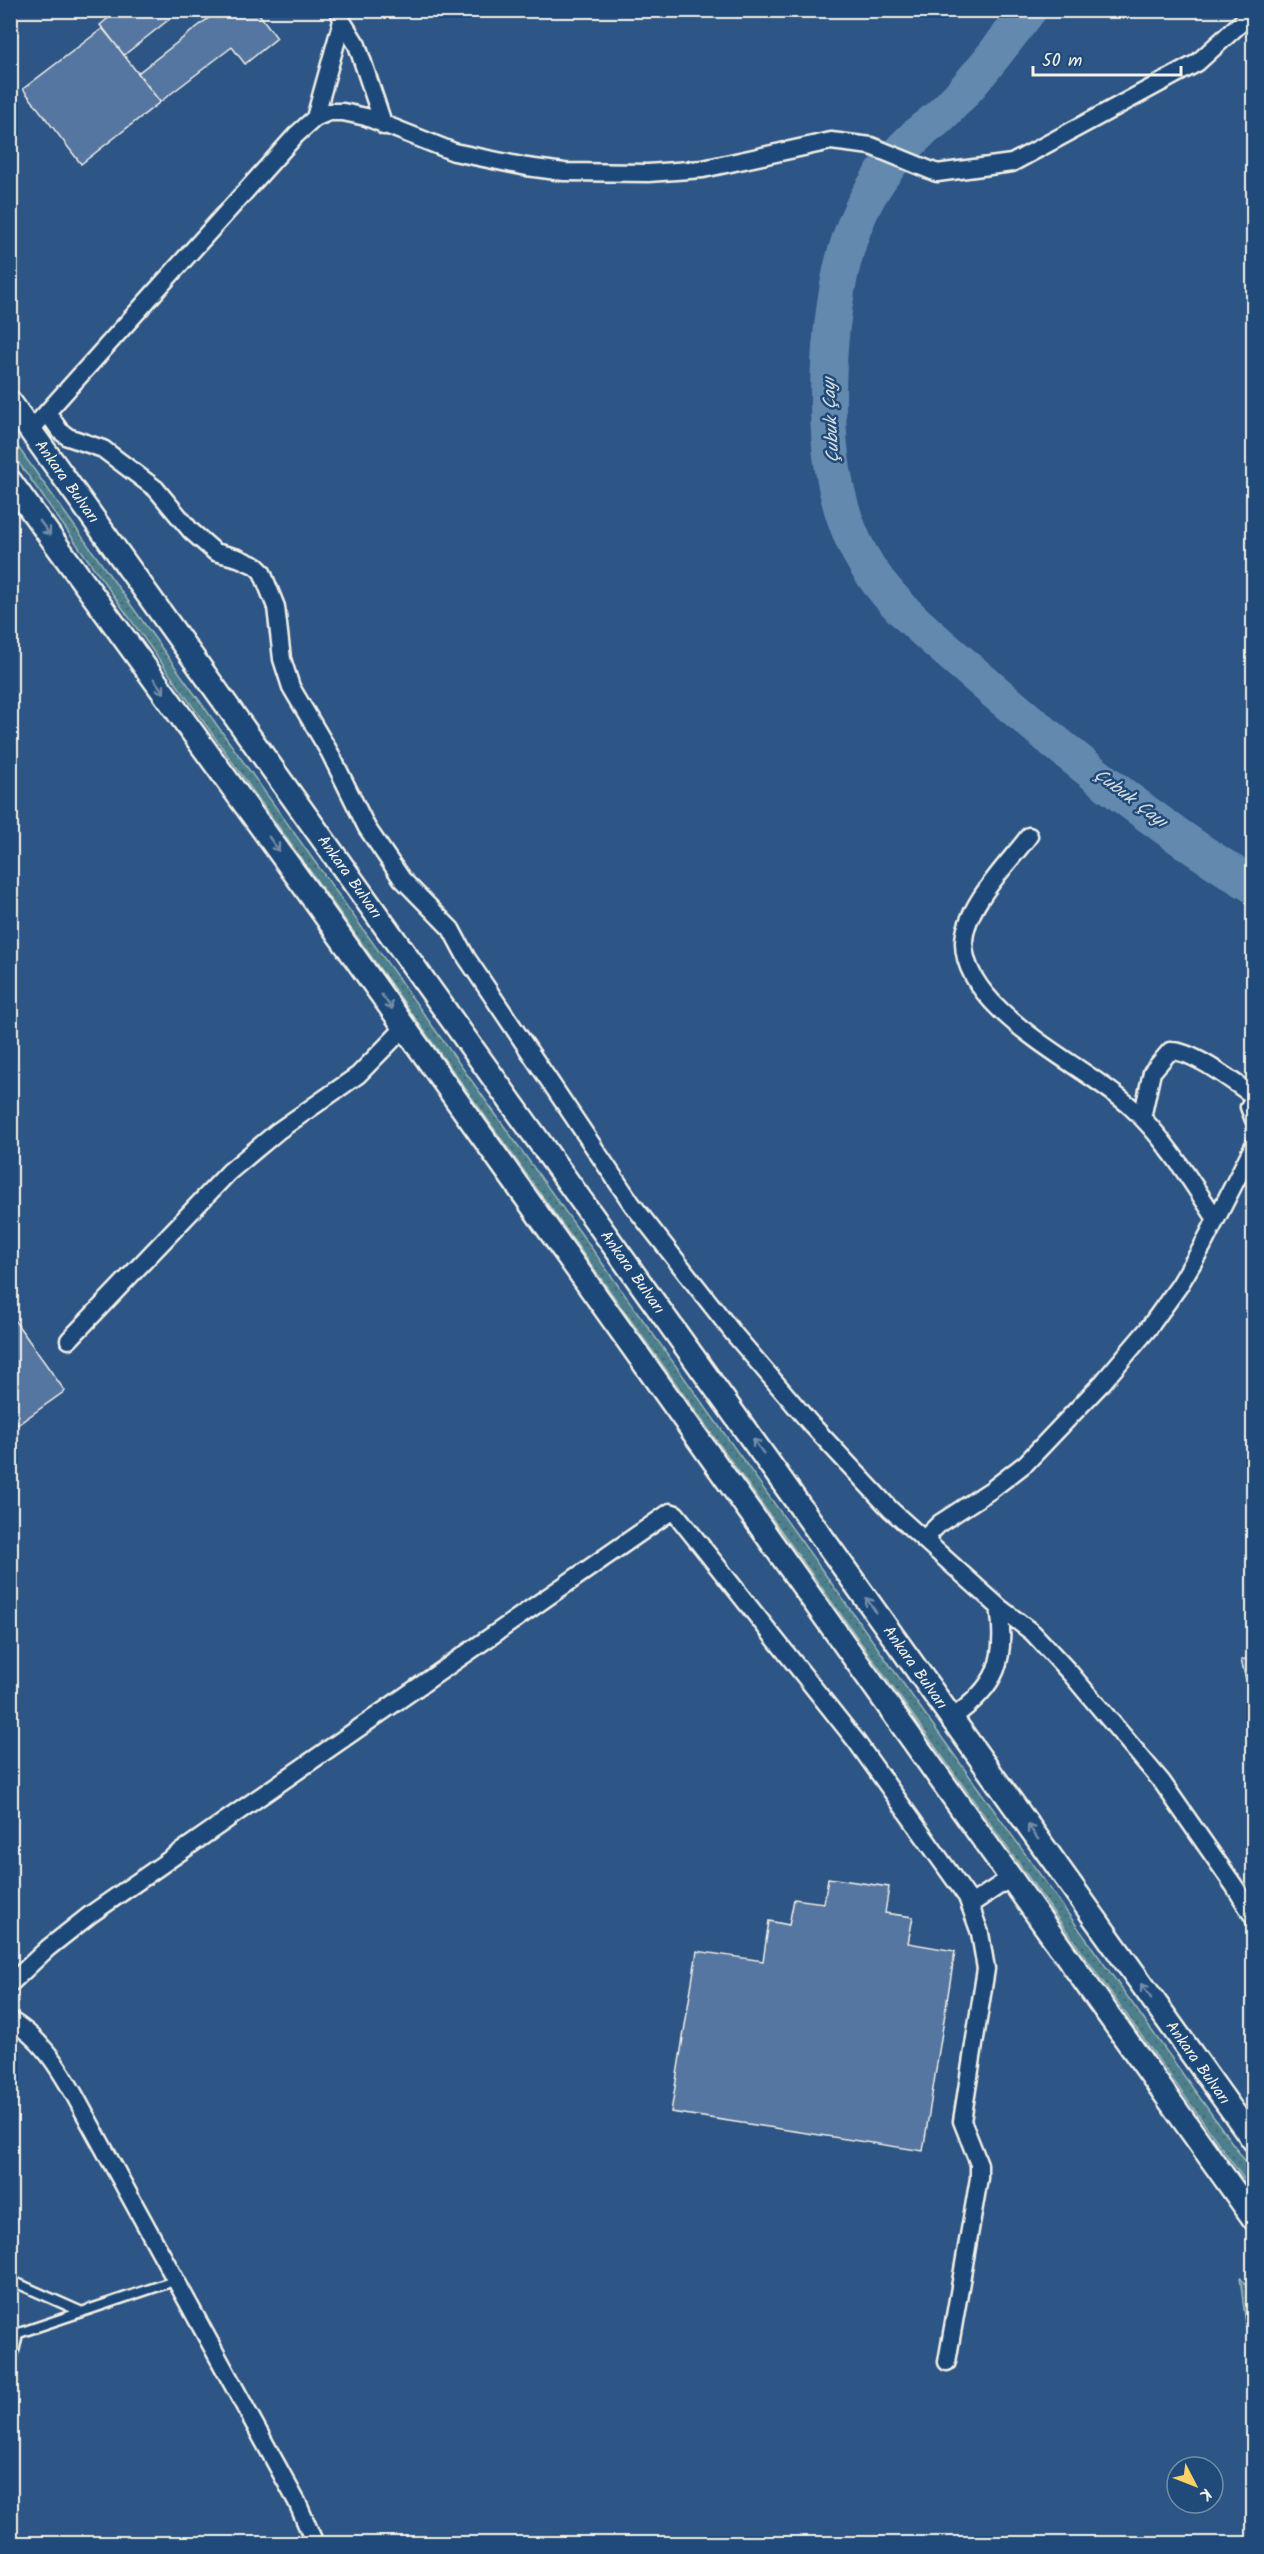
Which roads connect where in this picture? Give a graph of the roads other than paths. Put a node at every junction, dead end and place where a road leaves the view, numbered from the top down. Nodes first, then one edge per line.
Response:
1 (1254, 10) edge
2 (341, 16) edge
3 (315, 118) junction
4 (384, 126) junction
5 (10, 402) edge
6 (47, 412) junction
7 (31, 430) junction
8 (10, 481) edge
9 (1029, 836) dead end
10 (405, 1027) junction
11 (1254, 1097) edge
12 (1142, 1118) junction
13 (1254, 1120) edge
14 (1254, 1145) edge
15 (1216, 1219) junction
16 (69, 1340) dead end
17 (927, 1542) junction
18 (999, 1607) junction
19 (952, 1718) junction
20 (1009, 1879) junction
21 (970, 1904) junction
22 (1254, 1918) edge
23 (10, 1984) edge
24 (10, 2020) edge
25 (1254, 2141) edge
26 (1254, 2219) edge
27 (10, 2280) edge
28 (177, 2280) junction
29 (82, 2312) junction
30 (14, 2335) edge
31 (947, 2362) dead end
32 (10, 2369) edge
33 (315, 2544) edge

1 - 4 street
2 - 3 street
2 - 4 street
3 - 4 street
3 - 6 street
5 - 7 main road, Ankara Bulvarı
6 - 7 street
6 - 17 street
19 -> 7 main road, Ankara Bulvarı
8 -> 10 main road
9 - 12 street
10 - 16 street
10 - 20 main road
11 - 12 street
11 - 13 street
12 - 15 street
14 - 15 street
15 - 17 street
17 - 18 street
18 - 19 street
18 - 22 street
25 -> 19 main road, Ankara Bulvarı
20 - 21 street
20 - 26 main road
21 - 23 street
21 - 31 street
24 - 28 street
27 - 29 lane
28 - 29 lane
28 - 33 street
29 - 30 lane
30 - 32 lane

